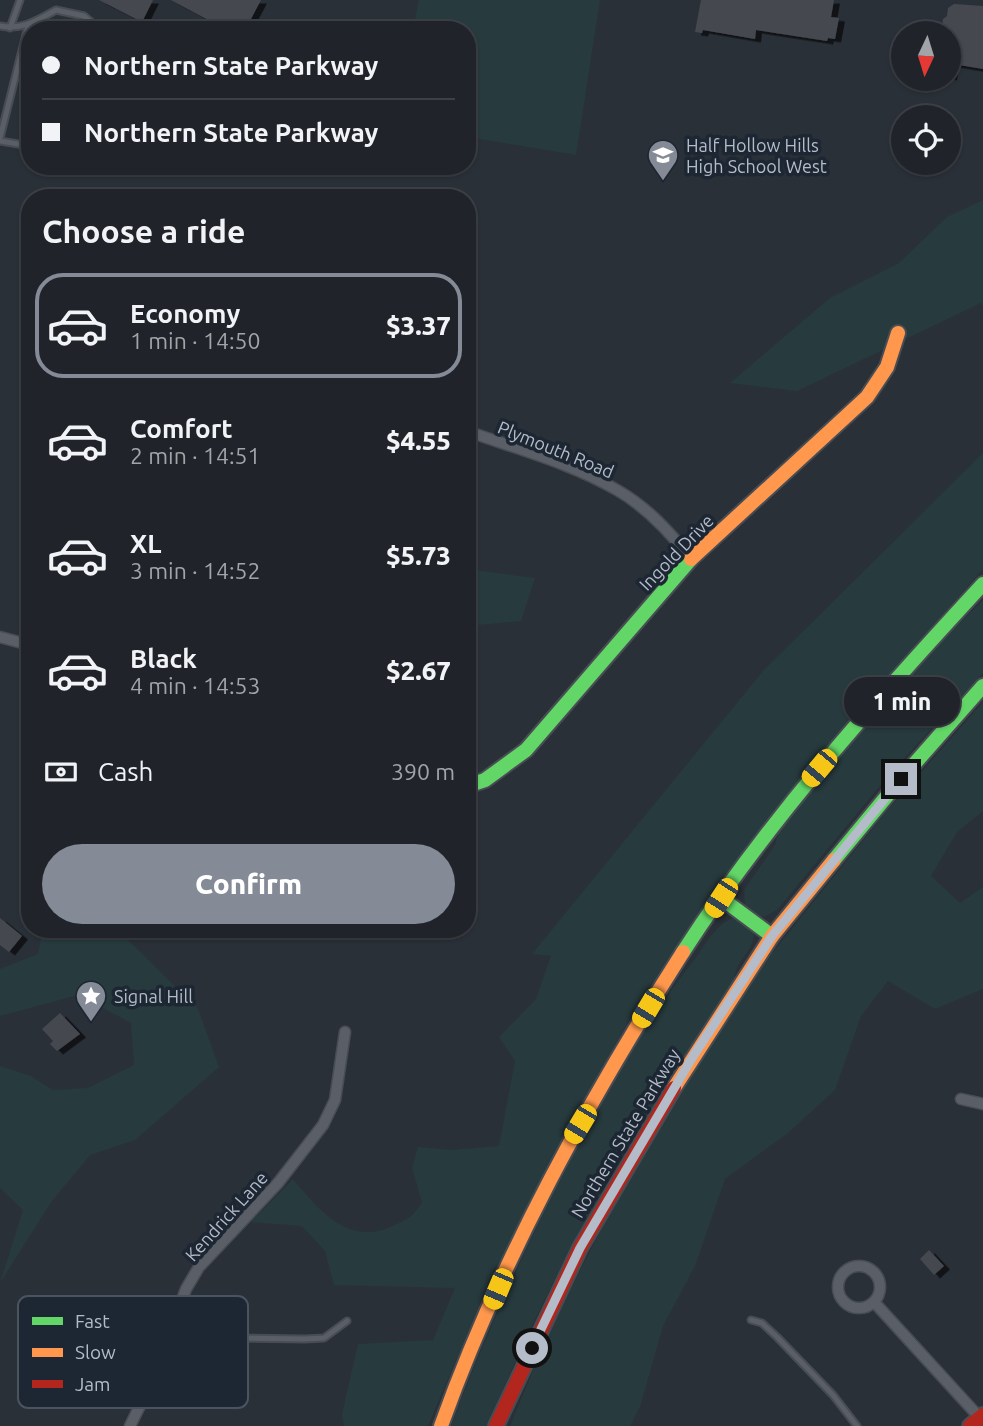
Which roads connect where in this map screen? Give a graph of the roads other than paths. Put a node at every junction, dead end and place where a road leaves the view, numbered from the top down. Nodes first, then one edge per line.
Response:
1 (20, 0) edge
2 (36, 21) edge
3 (90, 21) edge
4 (0, 26) edge
5 (21, 26) edge
6 (10, 27) junction
7 (21, 50) edge
8 (3, 111) edge
9 (0, 140) edge
10 (21, 144) edge
11 (898, 333) dead end
12 (476, 434) edge
13 (691, 559) junction
14 (983, 584) edge
15 (0, 637) edge
16 (21, 643) edge
17 (983, 686) edge
18 (476, 783) edge
19 (721, 898) junction
20 (772, 936) junction
21 (345, 1032) dead end
22 (961, 1099) dead end
23 (983, 1104) edge
24 (183, 1296) edge
25 (874, 1302) junction
26 (751, 1320) dead end
27 (347, 1321) dead end
28 (248, 1338) edge
29 (139, 1408) edge
30 (977, 1420) edge
31 (131, 1426) edge
32 (441, 1426) edge
33 (496, 1426) edge
34 (857, 1426) edge

1 - 6 lane
2 - 3 lane
4 - 6 lane
5 - 6 lane
7 - 8 lane
8 - 9 lane
9 - 10 lane
11 - 13 main road, Ingold Drive
12 - 13 street, Plymouth Road
13 - 18 main road, Ingold Drive
14 - 19 main road
15 - 16 street
17 - 20 main road, Northern State Parkway
19 - 20 main road
19 - 32 main road
20 - 33 main road, Northern State Parkway
21 - 24 street, Kendrick Lane
22 - 23 street
25 - 25 street
25 - 30 street
26 - 34 lane
27 - 28 lane
29 - 31 street, Kendrick Lane

